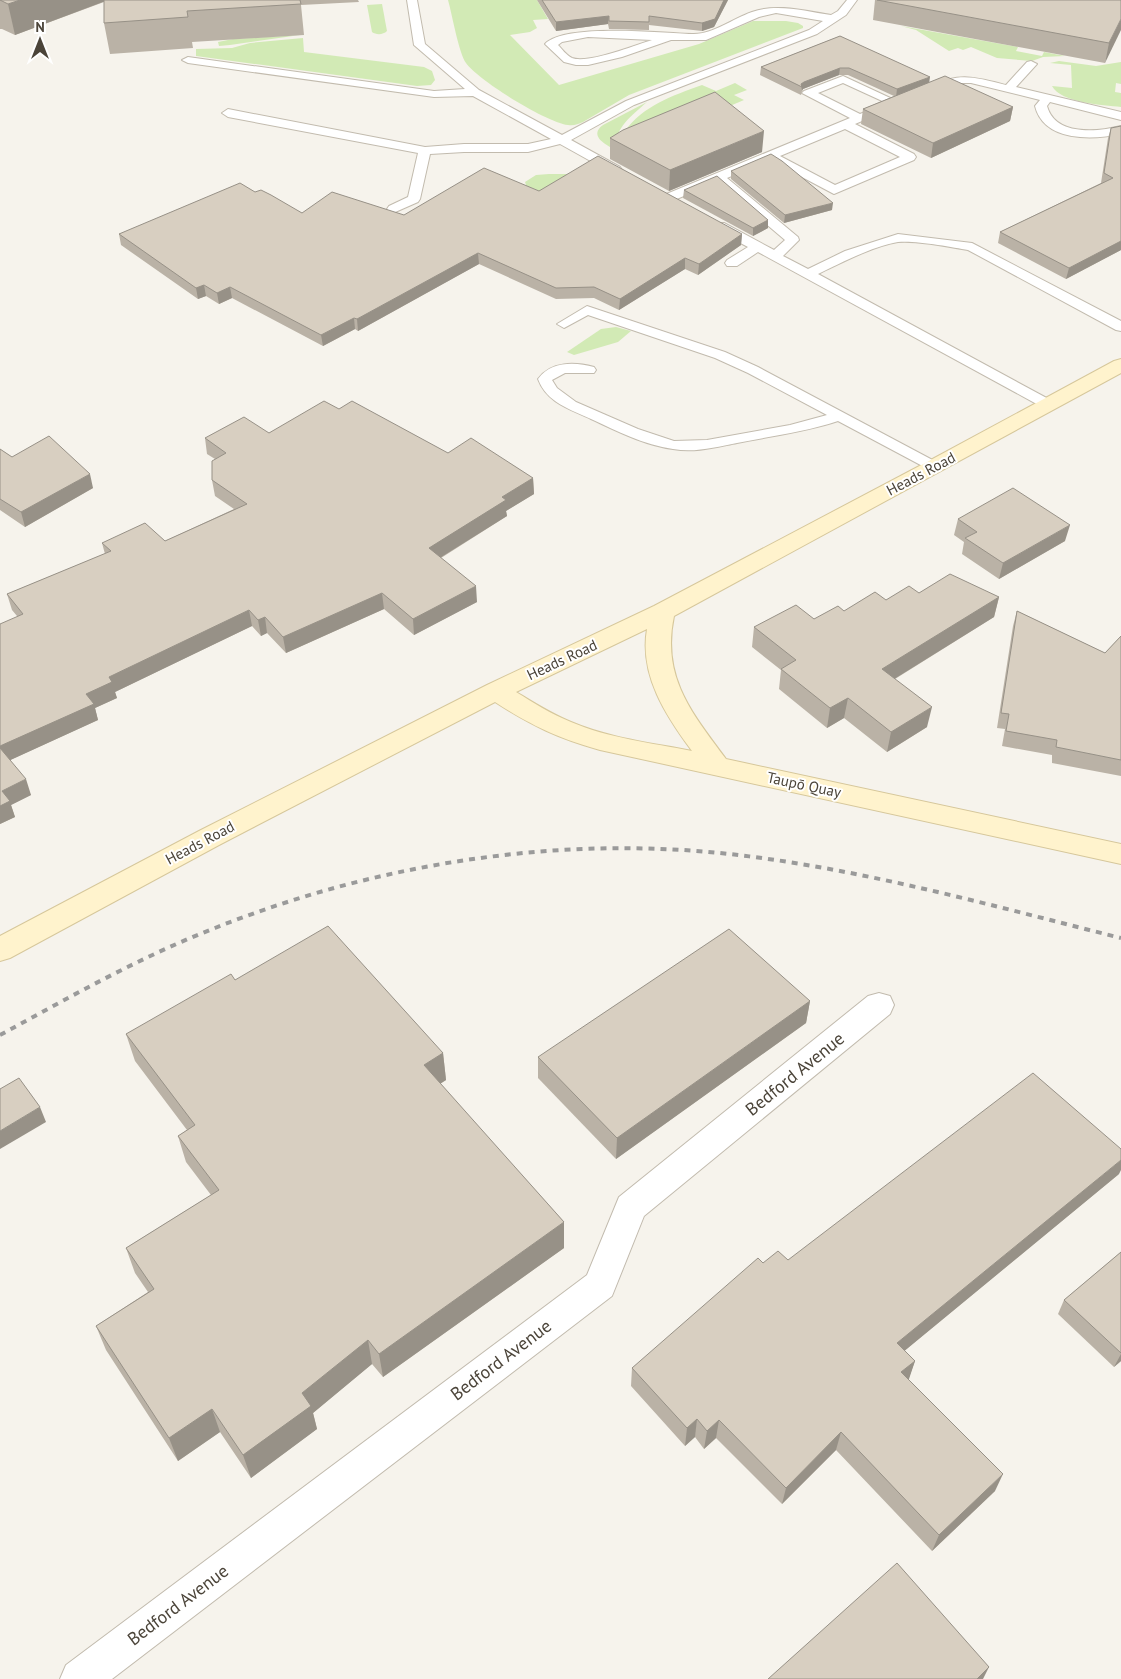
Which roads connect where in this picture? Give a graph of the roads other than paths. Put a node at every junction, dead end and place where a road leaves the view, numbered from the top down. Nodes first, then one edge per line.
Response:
1 (412, 0) edge
2 (852, 0) edge
3 (833, 19) junction
4 (669, 37) junction
5 (188, 60) edge
6 (1031, 64) dead end
7 (1008, 89) junction
8 (475, 92) junction
9 (918, 93) edge
10 (1046, 100) junction
11 (228, 113) dead end
12 (1121, 116) edge
13 (858, 118) junction
14 (845, 124) junction
15 (1121, 130) edge
16 (562, 140) junction
17 (425, 151) junction
18 (770, 155) junction
19 (629, 177) edge
20 (719, 177) junction
21 (652, 190) edge
22 (668, 198) junction
23 (682, 206) edge
24 (393, 209) edge
25 (706, 219) edge
26 (757, 247) junction
27 (775, 256) junction
28 (732, 263) dead end
29 (808, 274) junction
30 (564, 324) dead end
31 (1121, 327) edge
32 (1121, 365) edge
33 (589, 370) dead end
34 (1049, 405) junction
35 (840, 416) junction
36 (935, 467) junction
37 (663, 612) junction
38 (496, 691) junction
39 (716, 765) junction
40 (1121, 854) edge
41 (0, 950) edge
42 (879, 1005) dead end
43 (80, 1679) edge

1 - 8 lane
2 - 3 lane
3 - 4 lane
3 - 16 lane
4 - 4 lane
5 - 8 lane
6 - 7 lane
7 - 9 lane
7 - 10 lane
8 - 16 lane
10 - 12 lane
10 - 15 lane
11 - 17 lane
13 - 13 lane
13 - 14 lane
14 - 18 lane
14 - 18 lane
16 - 17 lane
16 - 19 lane
17 - 24 lane
18 - 20 lane
20 - 22 lane
20 - 27 lane
21 - 22 lane
22 - 23 lane
25 - 26 lane
26 - 27 lane
26 - 28 lane
27 - 29 lane
29 - 31 lane
29 - 34 lane
30 - 35 lane
32 - 34 main road, Heads Road
33 - 35 lane
34 - 36 main road, Heads Road
35 - 36 lane
36 - 37 main road, Heads Road
37 - 38 main road, Heads Road
37 - 39 main road
38 - 39 main road, Taupō Quay
38 - 41 main road, Heads Road
39 - 40 main road, Taupō Quay
42 - 43 street, Bedford Avenue

